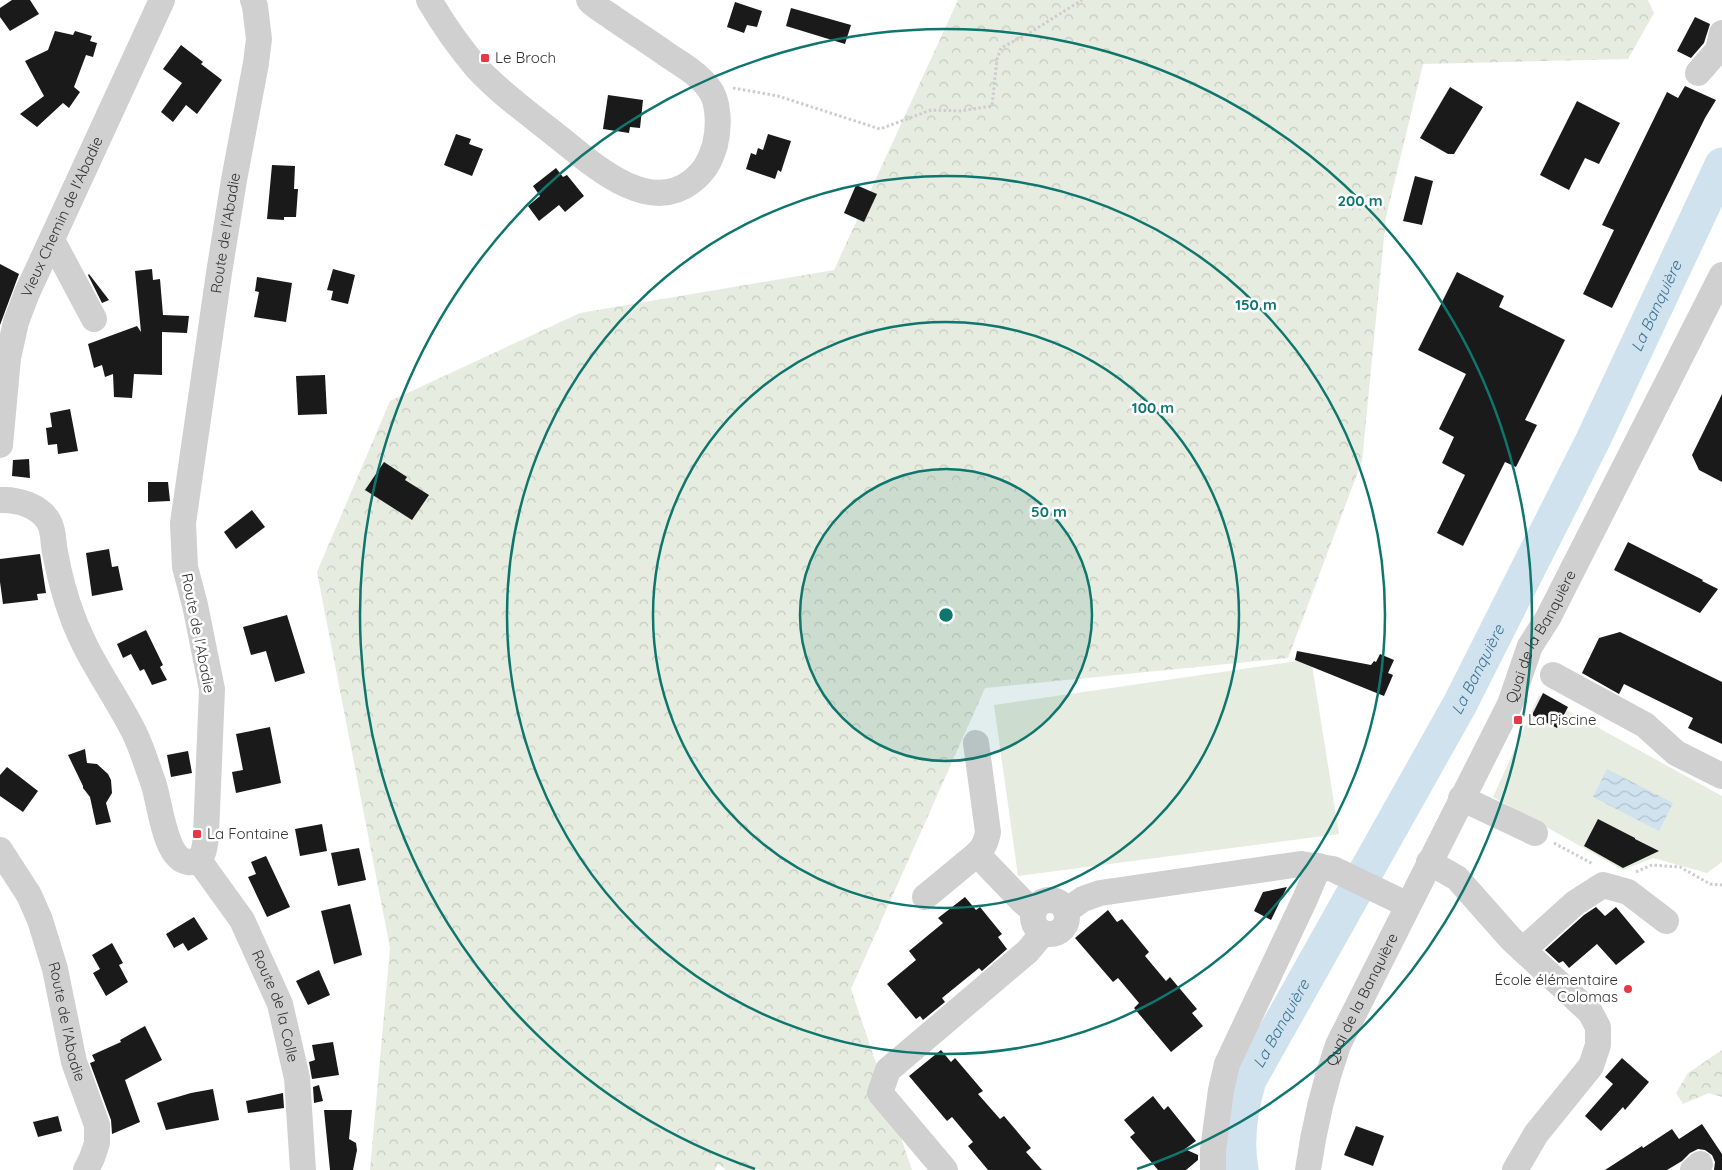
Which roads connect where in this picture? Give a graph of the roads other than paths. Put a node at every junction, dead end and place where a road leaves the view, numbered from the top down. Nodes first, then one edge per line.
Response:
1 (162, 0) edge
2 (253, 0) edge
3 (429, 0) edge
4 (588, 0) edge
5 (1722, 33) edge
6 (1698, 73) dead end
7 (52, 240) junction
8 (1719, 289) edge
9 (94, 319) dead end
10 (0, 445) edge
11 (0, 500) edge
12 (1553, 675) dead end
13 (976, 743) dead end
14 (1722, 776) edge
15 (1461, 798) junction
16 (1536, 833) road end
17 (0, 850) edge
18 (977, 854) junction
19 (198, 860) junction
20 (1429, 862) junction
21 (1326, 868) junction
22 (925, 897) dead end
23 (1399, 900) junction
24 (1666, 921) dead end
25 (1039, 922) junction
26 (1523, 950) junction
27 (86, 1170) edge
28 (303, 1170) edge
29 (945, 1170) edge
30 (1214, 1170) edge
31 (1308, 1170) edge
32 (1515, 1170) edge

1 - 7 street, Vieux Chemin de l'Abadie
2 - 19 street, Route de l'Abadie
3 - 4 street
5 - 6 street
7 - 9 street
7 - 10 street, Vieux Chemin de l'Abadie
8 - 15 street, Quai de la Banquière
11 - 19 street
12 - 14 street
13 - 18 street
15 - 16 street
15 - 20 street, Quai de la Banquière
17 - 27 street, Route de l'Abadie
18 - 22 street
18 - 25 street
19 - 28 street, Route de la Colle
20 - 23 street, Quai de la Banquière
20 - 26 street
21 - 23 street
21 - 25 street
21 - 30 street
23 - 31 street, Quai de la Banquière
24 - 26 street
25 - 29 street
26 - 32 street

